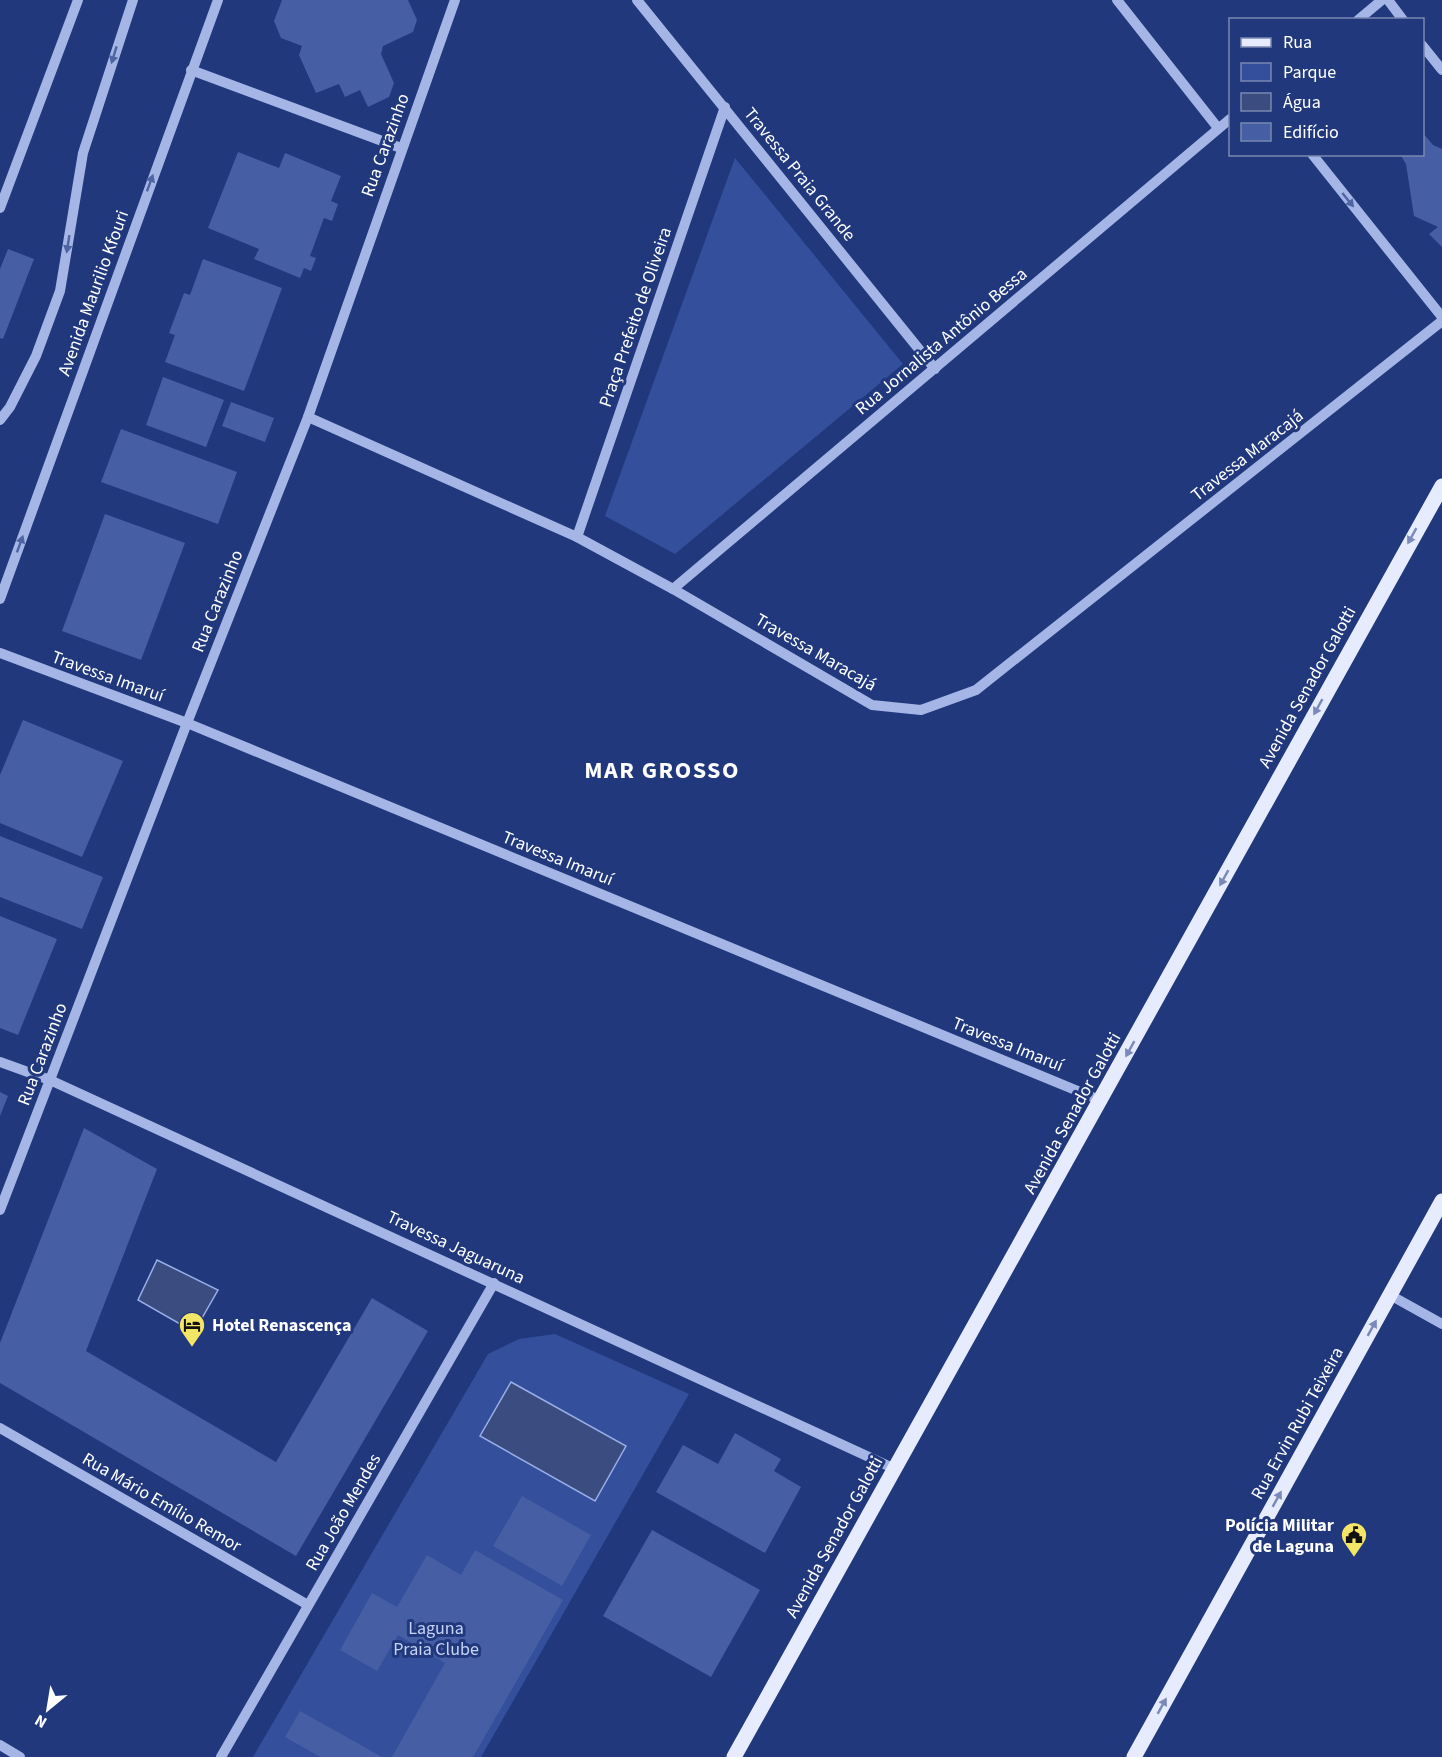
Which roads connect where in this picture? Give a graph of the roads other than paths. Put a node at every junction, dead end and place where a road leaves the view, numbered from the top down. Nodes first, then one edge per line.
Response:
1 (78, 0) edge
2 (134, 0) edge
3 (218, 0) edge
4 (455, 0) edge
5 (637, 0) edge
6 (1116, 0) edge
7 (1382, 0) edge
8 (1388, 0) edge
9 (1360, 18) edge
10 (1402, 18) edge
11 (1424, 48) edge
12 (191, 70) junction
13 (1442, 70) edge
14 (725, 107) junction
15 (1229, 120) edge
16 (1218, 129) junction
17 (401, 148) junction
18 (1314, 156) edge
19 (0, 208) edge
20 (1442, 319) edge
21 (935, 369) junction
22 (308, 417) junction
23 (0, 420) edge
24 (1442, 486) edge
25 (577, 537) junction
26 (673, 589) junction
27 (0, 599) edge
28 (0, 653) edge
29 (187, 723) junction
30 (0, 1062) edge
31 (50, 1080) junction
32 (1102, 1101) junction
33 (1442, 1202) edge
34 (0, 1209) edge
35 (494, 1282) junction
36 (1390, 1295) junction
37 (1442, 1324) edge
38 (0, 1428) edge
39 (894, 1469) junction
40 (308, 1605) junction
41 (0, 1745) edge
42 (20, 1757) edge
43 (221, 1757) edge
44 (734, 1757) edge
45 (1134, 1757) edge

1 - 19 street
2 -> 23 street, Avenida Maurilio Kfouri
3 - 12 street, Avenida Maurilio Kfouri
4 - 17 street, Rua Carazinho
5 - 14 street, Travessa Praia Grande
6 - 16 street
7 - 9 street
8 - 10 street
11 - 13 street
12 - 17 street
27 -> 12 street, Avenida Maurilio Kfouri
14 - 21 street, Travessa Praia Grande
14 - 25 street, Praça Prefeito de Oliveira
15 - 16 street, Rua Jornalista Antônio Bessa
16 - 21 street, Rua Jornalista Antônio Bessa
17 - 22 street, Rua Carazinho
18 -> 20 street
20 - 26 street, Travessa Maracajá
21 - 26 street, Rua Jornalista Antônio Bessa
22 - 25 street, Travessa Maracajá
22 - 29 street, Rua Carazinho
24 -> 32 main road, Avenida Senador Galotti
25 - 26 street, Travessa Maracajá
28 - 29 street, Travessa Imaruí
29 - 31 street, Rua Carazinho
29 - 32 street, Travessa Imaruí
30 - 31 street, Travessa Jaguaruna
31 - 34 street, Rua Carazinho
31 - 35 street, Travessa Jaguaruna
32 - 39 main road, Avenida Senador Galotti
33 - 36 main road, Rua Ervin Rubi Teixeira
35 - 39 street, Travessa Jaguaruna
35 - 40 street, Rua João Mendes
36 - 37 street
45 -> 36 main road, Rua Ervin Rubi Teixeira
38 - 40 street, Rua Mário Emílio Remor
39 - 44 main road, Avenida Senador Galotti
40 - 43 street, Rua João Mendes
41 - 42 street

